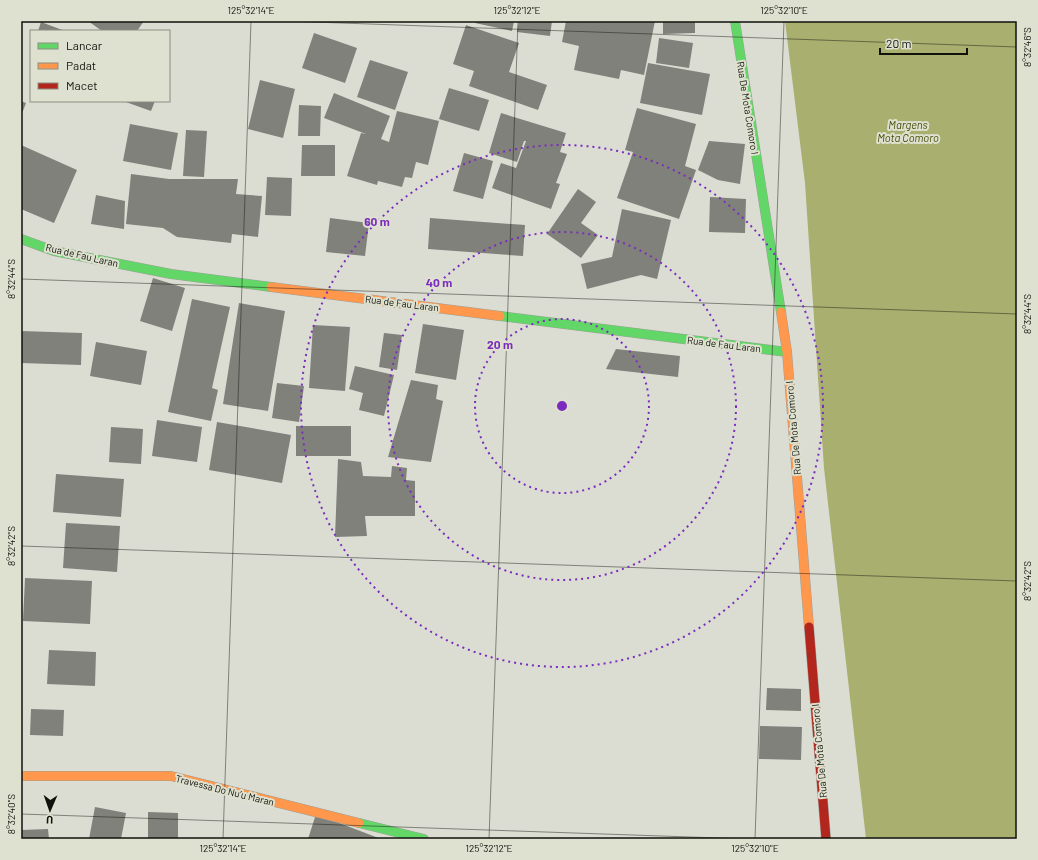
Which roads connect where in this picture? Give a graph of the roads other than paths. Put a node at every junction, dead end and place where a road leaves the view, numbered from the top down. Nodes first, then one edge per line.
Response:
1 (735, 21) edge
2 (21, 239) edge
3 (787, 352) junction
4 (21, 776) edge
5 (424, 839) edge
6 (826, 839) edge

1 - 3 street, Rua De Mota Comoro I
2 - 3 street, Rua de Fau Laran
3 - 6 street, Rua De Mota Comoro I
4 - 5 street, Travessa Do Nu’u Maran

